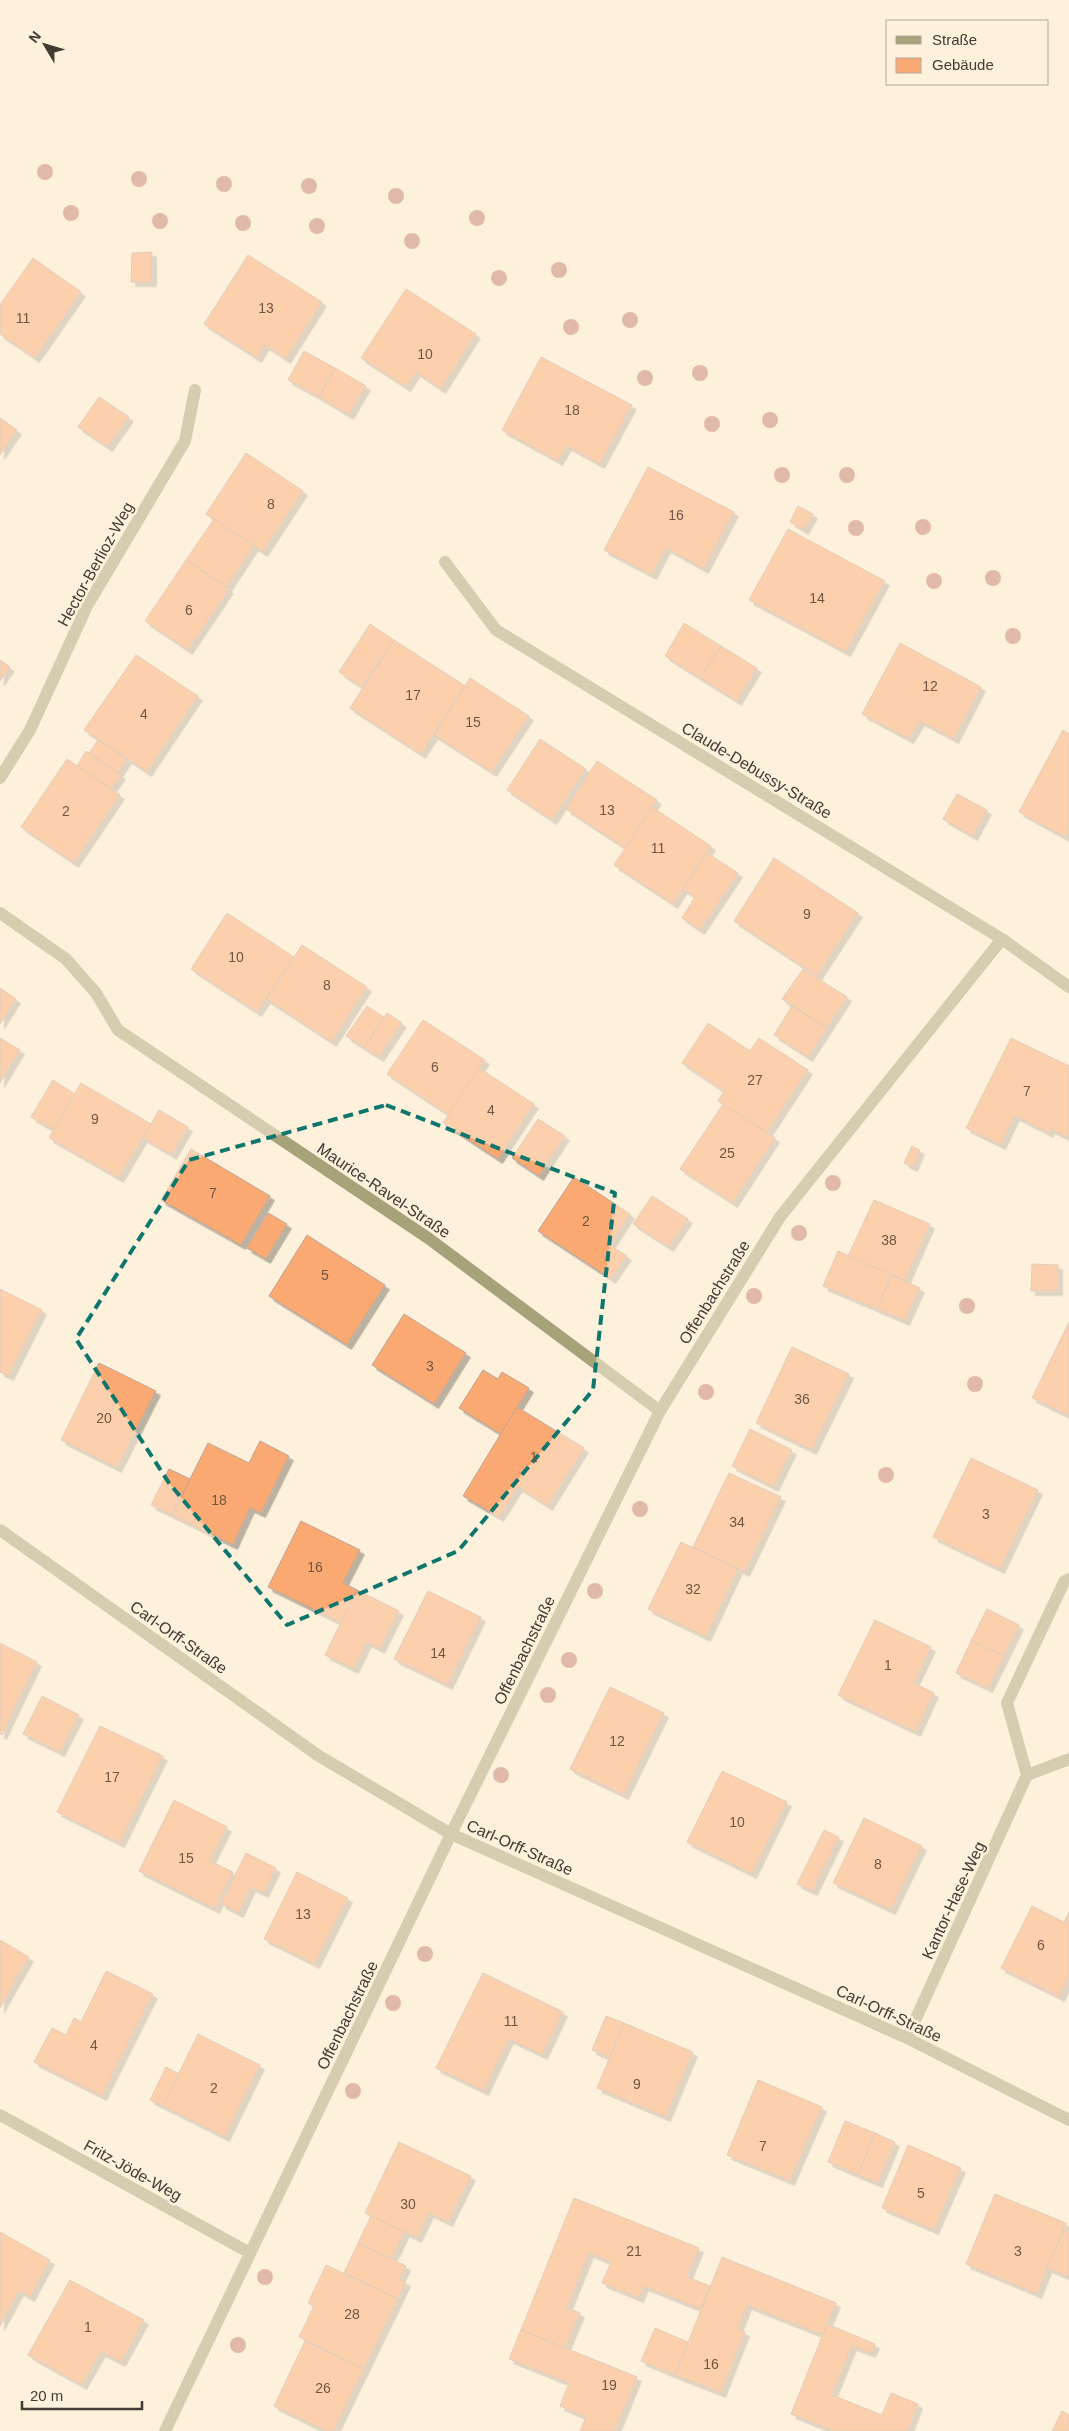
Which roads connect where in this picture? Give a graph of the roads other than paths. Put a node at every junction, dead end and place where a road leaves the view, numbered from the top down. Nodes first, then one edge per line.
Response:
1 (195, 390) dead end
2 (445, 562) dead end
3 (0, 778) edge
4 (0, 913) edge
5 (1002, 939) junction
6 (1069, 987) edge
7 (660, 1411) junction
8 (0, 1530) edge
9 (1069, 1579) edge
10 (1069, 1759) edge
11 (1027, 1775) junction
12 (451, 1834) junction
13 (907, 2038) junction
14 (0, 2115) edge
15 (1069, 2120) edge
16 (250, 2253) junction
17 (165, 2431) edge

1 - 3 street, Hector-Berlioz-Weg
2 - 5 street, Claude-Debussy-Straße
4 - 7 street, Maurice-Ravel-Straße
5 - 6 street, Claude-Debussy-Straße
5 - 7 street, Offenbachstraße
7 - 12 street, Offenbachstraße
8 - 12 street, Carl-Orff-Straße
9 - 11 street
10 - 11 street
11 - 13 street, Kantor-Hase-Weg
12 - 13 street, Carl-Orff-Straße
12 - 16 street, Offenbachstraße
13 - 15 street, Carl-Orff-Straße
14 - 16 street, Fritz-Jöde-Weg
16 - 17 street, Offenbachstraße

